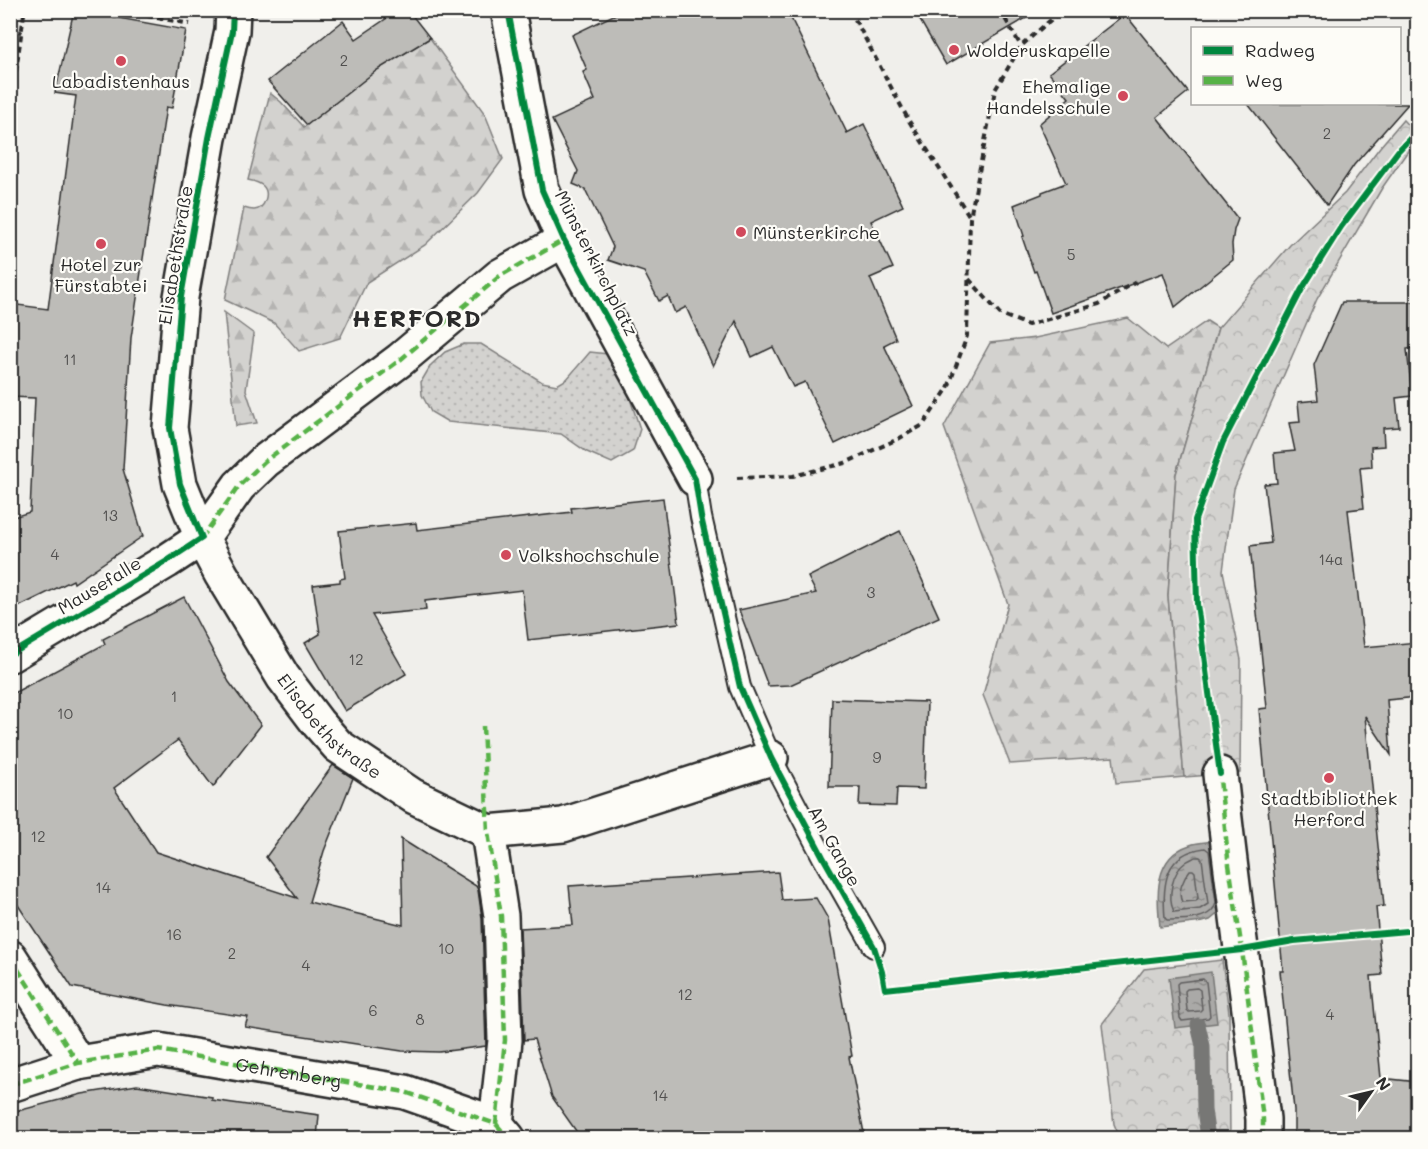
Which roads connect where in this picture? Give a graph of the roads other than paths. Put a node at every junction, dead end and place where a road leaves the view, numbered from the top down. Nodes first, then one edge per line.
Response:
1 (508, 10) edge
2 (232, 21) edge
3 (564, 240) junction
4 (695, 479) joint
5 (202, 538) junction
6 (10, 655) edge
7 (771, 758) junction
8 (1220, 774) dead end
9 (488, 832) junction
10 (874, 947) dead end
11 (10, 957) edge
12 (78, 1063) junction
13 (10, 1085) edge
14 (502, 1131) edge
15 (1263, 1138) edge

1 - 3 street, Münsterkirchplatz
2 - 5 street, Elisabethstraße
3 - 4 street, Münsterkirchplatz
3 - 5 street, Münsterkirchplatz
4 - 7 lane, Am Gange
5 - 6 street, Mausefalle
5 - 9 street, Elisabethstraße
7 - 9 street
7 - 10 lane, Am Gange
8 - 15 street
9 - 14 street, Gehrenberg
11 - 12 street
12 - 13 street, Gehrenberg
12 - 14 street, Gehrenberg

